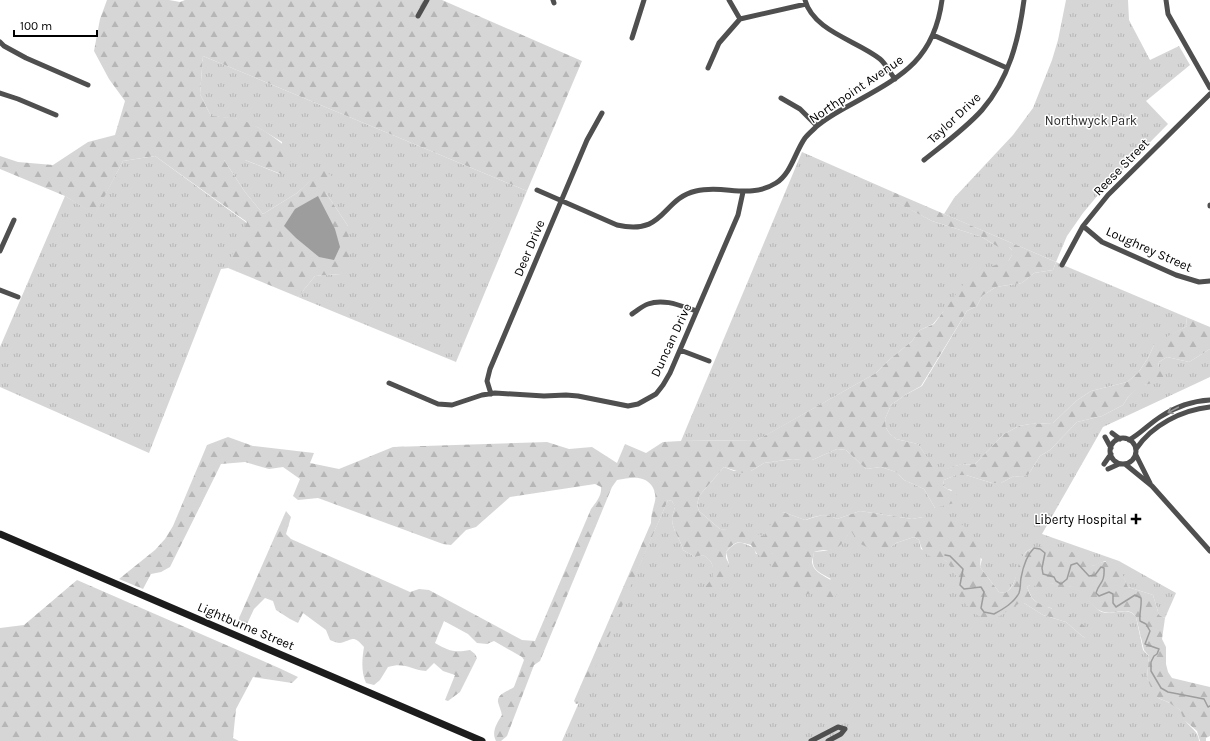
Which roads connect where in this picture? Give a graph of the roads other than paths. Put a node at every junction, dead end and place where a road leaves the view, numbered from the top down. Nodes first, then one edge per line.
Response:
1 (427, 0) edge
2 (644, 0) edge
3 (729, 0) edge
4 (942, 0) edge
5 (1024, 0) edge
6 (1166, 0) edge
7 (806, 2) edge
8 (418, 16) dead end
9 (740, 20) junction
10 (933, 35) junction
11 (632, 38) dead end
12 (0, 42) edge
13 (708, 68) dead end
14 (1007, 68) junction
15 (895, 79) junction
16 (88, 85) dead end
17 (1210, 88) edge
18 (0, 93) edge
19 (1210, 94) edge
20 (781, 98) dead end
21 (602, 113) dead end
22 (56, 115) dead end
23 (817, 126) junction
24 (924, 160) dead end
25 (536, 190) dead end
26 (743, 192) junction
27 (562, 200) junction
28 (14, 220) dead end
29 (1083, 226) junction
30 (0, 252) edge
31 (1062, 265) dead end
32 (1210, 281) edge
33 (0, 290) edge
34 (18, 298) dead end
35 (696, 311) junction
36 (632, 314) dead end
37 (680, 350) junction
38 (709, 362) dead end
39 (389, 384) dead end
40 (491, 394) junction
41 (1210, 400) edge
42 (1210, 407) edge
43 (1112, 432) dead end
44 (1105, 437) dead end
45 (1120, 439) junction
46 (1129, 440) junction
47 (1111, 448) junction
48 (1136, 448) junction
49 (1111, 454) junction
50 (1136, 455) junction
51 (1104, 464) dead end
52 (1119, 464) junction
53 (1125, 464) junction
54 (1108, 469) dead end
55 (1152, 486) junction
56 (0, 534) edge
57 (1210, 551) edge
58 (482, 741) edge
59 (810, 741) edge
60 (828, 741) edge

1 - 8 street
2 - 11 street
3 - 9 street
4 - 10 street, Northpoint Avenue
5 - 14 street, Taylor Drive
6 - 17 street
7 - 9 street
7 - 15 street
9 - 13 street
10 - 14 street
10 - 15 street, Northpoint Avenue
12 - 16 street
14 - 24 street, Taylor Drive
15 - 23 street, Northpoint Avenue
18 - 22 street
19 - 29 street, Reese Street
20 - 23 street
21 - 27 street, Deer Drive
23 - 26 street, Northpoint Avenue
25 - 27 street, Northpoint Avenue
26 - 27 street, Northpoint Avenue
26 - 35 street, Duncan Drive
27 - 40 street, Deer Drive
28 - 30 street
29 - 31 street, Reese Street
29 - 32 street, Loughrey Street
33 - 34 street
35 - 36 street
35 - 37 street, Duncan Drive
37 - 38 street
37 - 40 street, Duncan Drive
39 - 40 street, Duncan Drive
41 -> 46 street
42 - 48 street
43 - 45 street
44 - 47 street
45 - 46 street
45 - 47 street
46 - 48 street
47 - 49 street
48 - 50 street
49 - 51 street
49 - 52 street
50 - 53 street
50 - 55 street
52 - 53 street
52 - 54 street
53 - 55 street
55 - 57 street
56 - 58 main road, Lightburne Street
59 - 60 street

